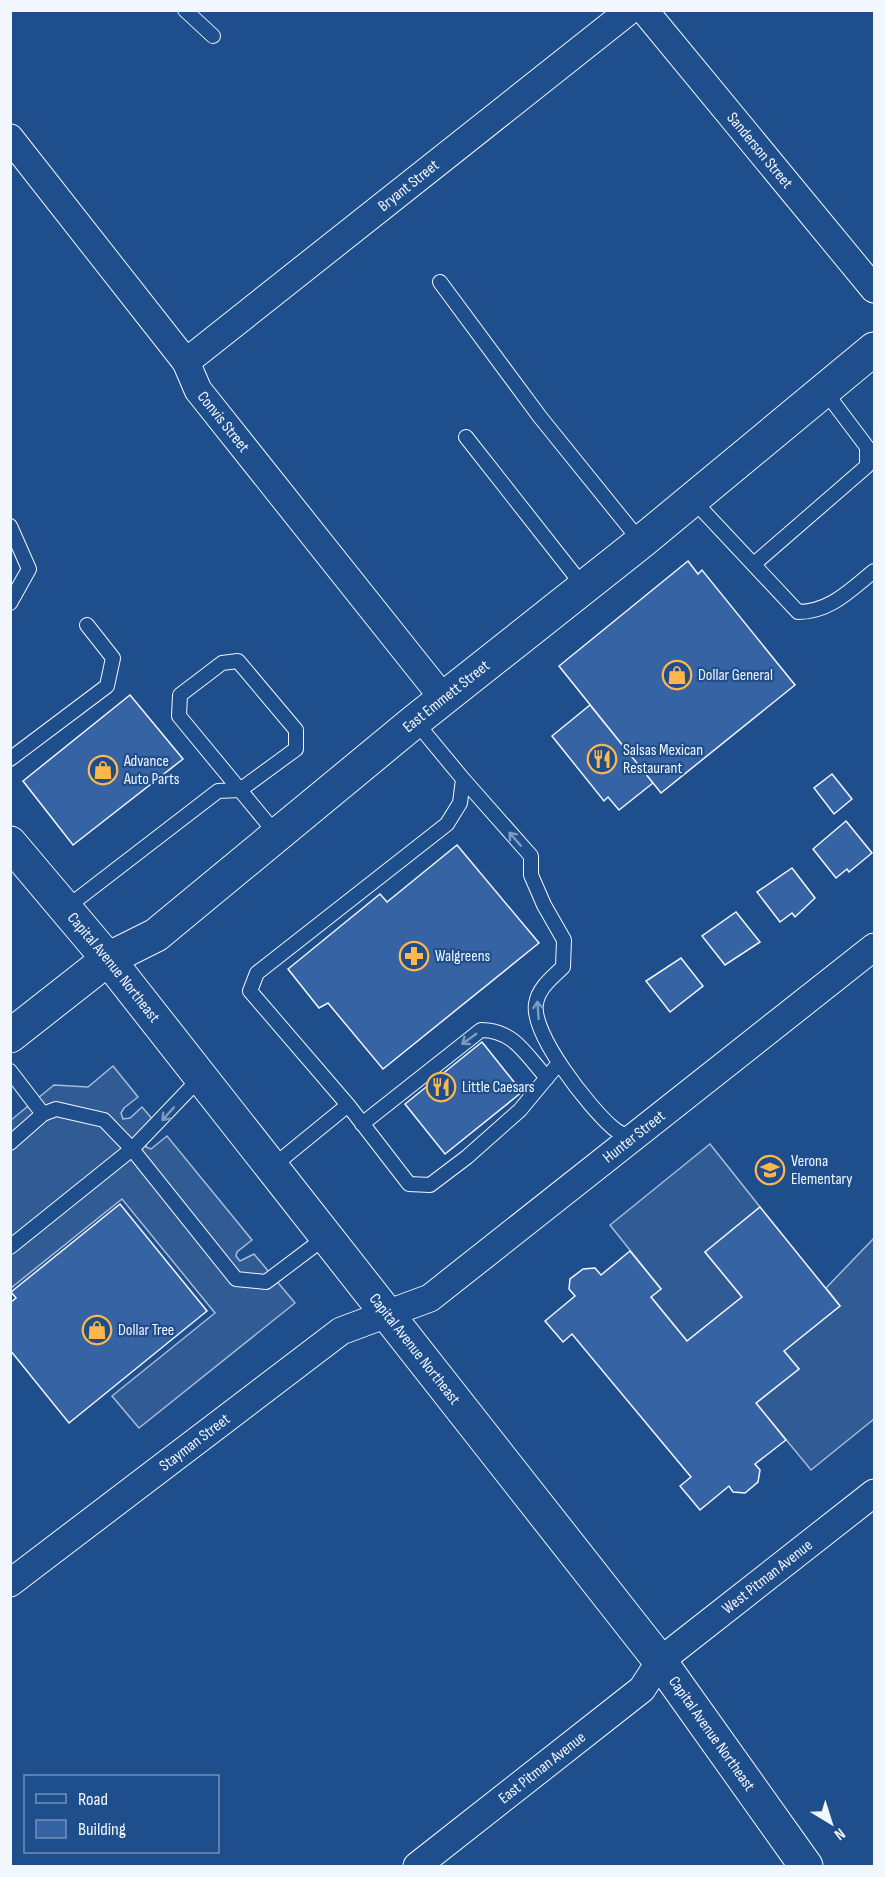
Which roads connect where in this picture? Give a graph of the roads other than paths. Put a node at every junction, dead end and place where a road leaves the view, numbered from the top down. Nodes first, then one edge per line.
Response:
1 (185, 10) edge
2 (630, 10) edge
3 (644, 10) edge
4 (213, 36) dead end
5 (10, 138) edge
6 (440, 282) dead end
7 (874, 289) edge
8 (874, 349) edge
9 (186, 362) junction
10 (824, 390) junction
11 (466, 437) dead end
12 (871, 457) edge
13 (693, 500) junction
14 (10, 525) edge
15 (641, 542) junction
16 (754, 564) junction
17 (874, 571) edge
18 (584, 587) junction
19 (10, 603) edge
20 (87, 625) dead end
21 (444, 699) junction
22 (415, 721) junction
23 (10, 759) edge
24 (463, 779) junction
25 (240, 789) junction
26 (278, 836) junction
27 (10, 843) edge
28 (65, 908) junction
29 (874, 947) edge
30 (108, 959) junction
31 (10, 1036) edge
32 (559, 1063) junction
33 (10, 1071) edge
34 (201, 1077) junction
35 (547, 1078) junction
36 (348, 1105) junction
37 (43, 1114) junction
38 (362, 1124) junction
39 (631, 1139) junction
40 (10, 1143) edge
41 (132, 1149) junction
42 (272, 1167) junction
43 (327, 1236) junction
44 (10, 1247) edge
45 (387, 1313) junction
46 (874, 1493) edge
47 (10, 1583) edge
48 (660, 1661) junction
49 (417, 1866) edge
50 (806, 1866) edge

1 - 4 lane
2 - 9 street, Bryant Street
3 - 7 street, Sanderson Street
5 - 9 street, Convis Street
6 - 15 lane
8 - 10 main road, East Emmett Street
9 - 21 street, Convis Street
10 - 12 lane
10 - 13 main road, East Emmett Street
11 - 18 lane
12 - 16 lane
13 - 15 main road, East Emmett Street
13 - 16 lane
14 - 19 lane
15 - 18 main road, East Emmett Street
16 - 17 lane
18 - 21 main road, East Emmett Street
20 - 23 lane
21 - 22 main road, East Emmett Street
22 - 24 lane
22 - 26 main road, East Emmett Street
32 -> 24 lane
24 - 36 lane
25 - 25 lane
25 - 26 lane
25 - 28 lane
26 - 30 main road, East Emmett Street
27 - 28 main road, Capital Avenue Northeast
28 - 30 main road, Capital Avenue Northeast
29 - 39 street, Hunter Street
30 - 31 main road, East Emmett Street
30 - 34 main road, Capital Avenue Northeast
32 - 35 lane
32 - 39 lane
33 - 37 lane
34 -> 41 lane
34 - 42 main road, Capital Avenue Northeast
35 -> 38 lane
35 - 38 lane
36 - 38 lane
36 - 42 lane
37 - 40 lane
37 - 41 lane
39 - 45 street, Hunter Street
41 - 43 lane
41 - 44 lane
42 - 43 main road, Capital Avenue Northeast
43 - 45 main road, Capital Avenue Northeast
45 - 47 street, Stayman Street
45 - 48 main road, Capital Avenue Northeast
46 - 48 street, West Pitman Avenue
48 - 49 street, East Pitman Avenue
48 - 50 main road, Capital Avenue Northeast

